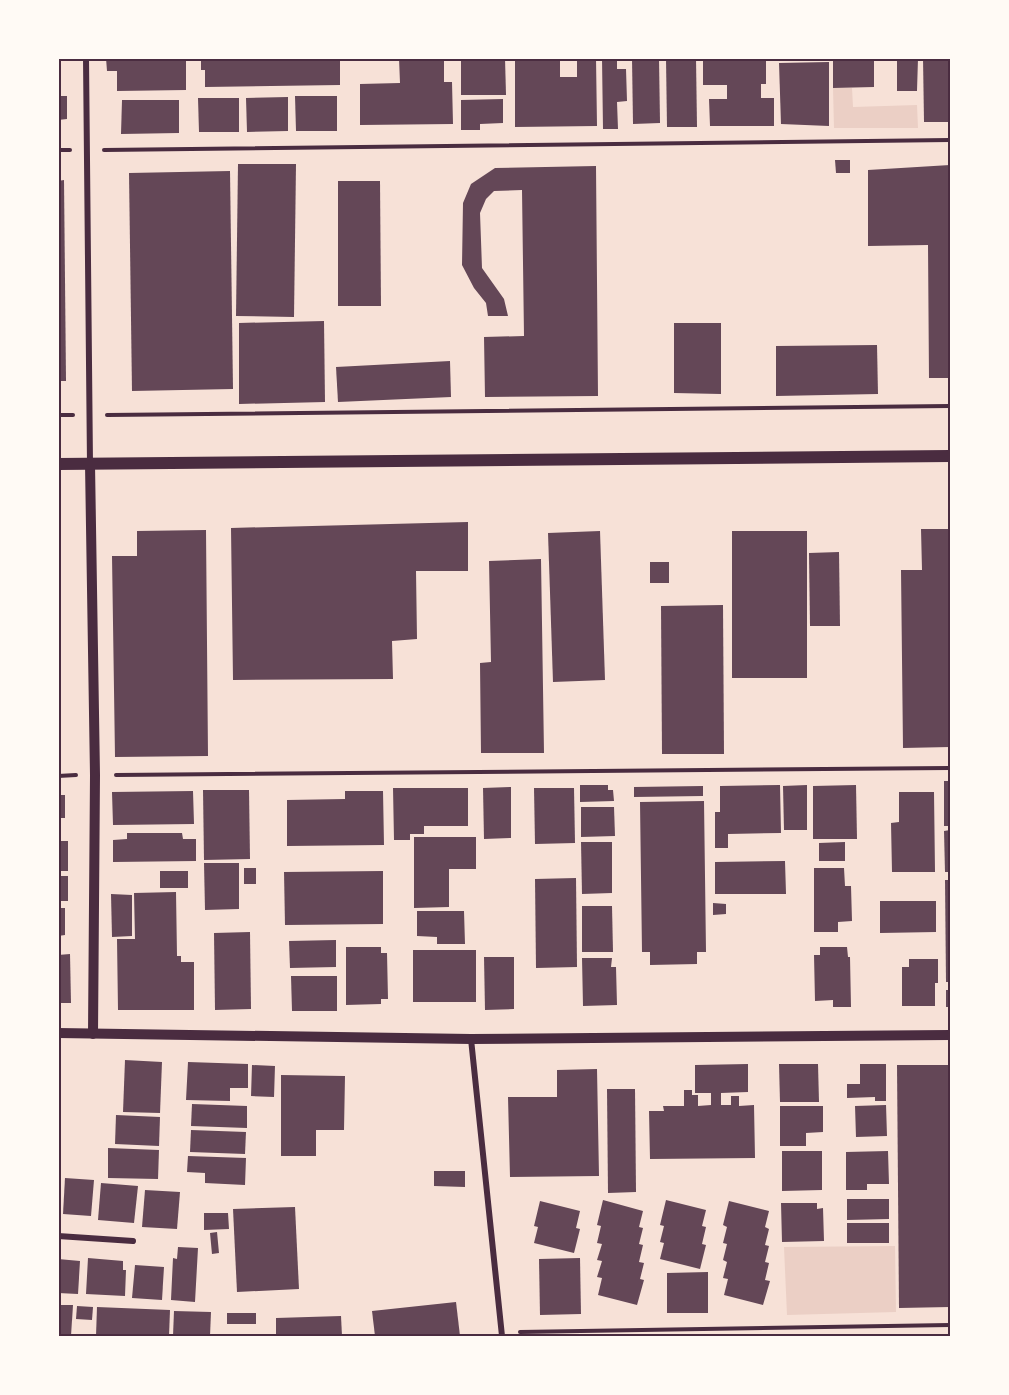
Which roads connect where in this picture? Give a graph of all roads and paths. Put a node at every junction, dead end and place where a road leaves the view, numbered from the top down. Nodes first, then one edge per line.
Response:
1 (86, 58) edge
2 (951, 140) edge
3 (58, 150) edge
4 (87, 150) junction
5 (951, 406) edge
6 (58, 415) edge
7 (90, 415) junction
8 (951, 456) edge
9 (90, 464) junction
10 (58, 465) edge
11 (951, 768) edge
12 (95, 775) junction
13 (58, 776) edge
14 (58, 1033) edge
15 (93, 1034) junction
16 (951, 1035) edge
17 (471, 1039) junction
18 (58, 1236) edge
19 (133, 1241) dead end
20 (951, 1325) edge
21 (502, 1334) edge

1 - 4 street
2 - 4 path
3 - 4 path
4 - 7 street
5 - 7 path
6 - 7 path
7 - 9 street
8 - 9 main road
9 - 10 main road
9 - 12 street
11 - 12 path
12 - 13 path
12 - 15 street
14 - 15 street
15 - 17 street
16 - 17 street
17 - 21 street
18 - 19 street
20 - 21 path

